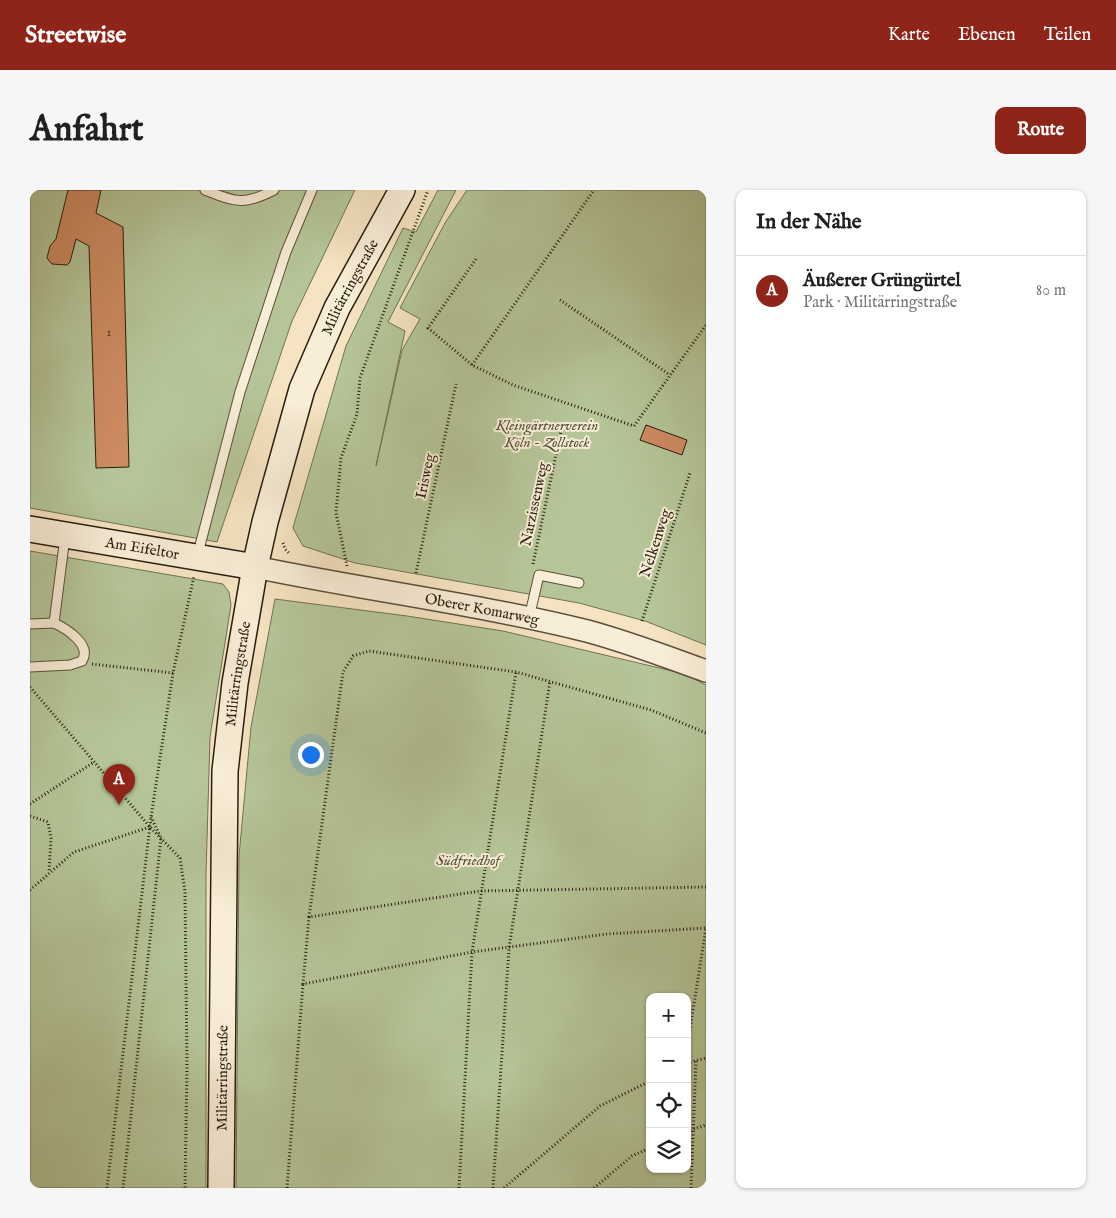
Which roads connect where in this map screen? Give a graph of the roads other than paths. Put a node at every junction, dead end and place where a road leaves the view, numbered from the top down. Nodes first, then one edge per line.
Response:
1 (205, 190) edge
2 (274, 190) edge
3 (311, 190) edge
4 (402, 190) edge
5 (30, 528) edge
6 (65, 535) junction
7 (195, 567) junction
8 (255, 568) junction
9 (579, 583) dead end
10 (529, 619) junction
11 (54, 623) junction
12 (30, 624) edge
13 (30, 666) edge
14 (706, 672) edge
15 (221, 1188) edge

1 - 2 lane
3 - 7 lane
4 - 8 main road, Militärringstraße
5 - 6 main road, Am Eifeltor
6 - 7 main road, Am Eifeltor
6 - 11 lane
7 - 8 main road, Am Eifeltor
8 - 10 street, Oberer Komarweg
8 - 15 main road, Militärringstraße
9 - 10 lane
10 - 14 street, Oberer Komarweg
11 - 12 lane
11 - 13 lane

